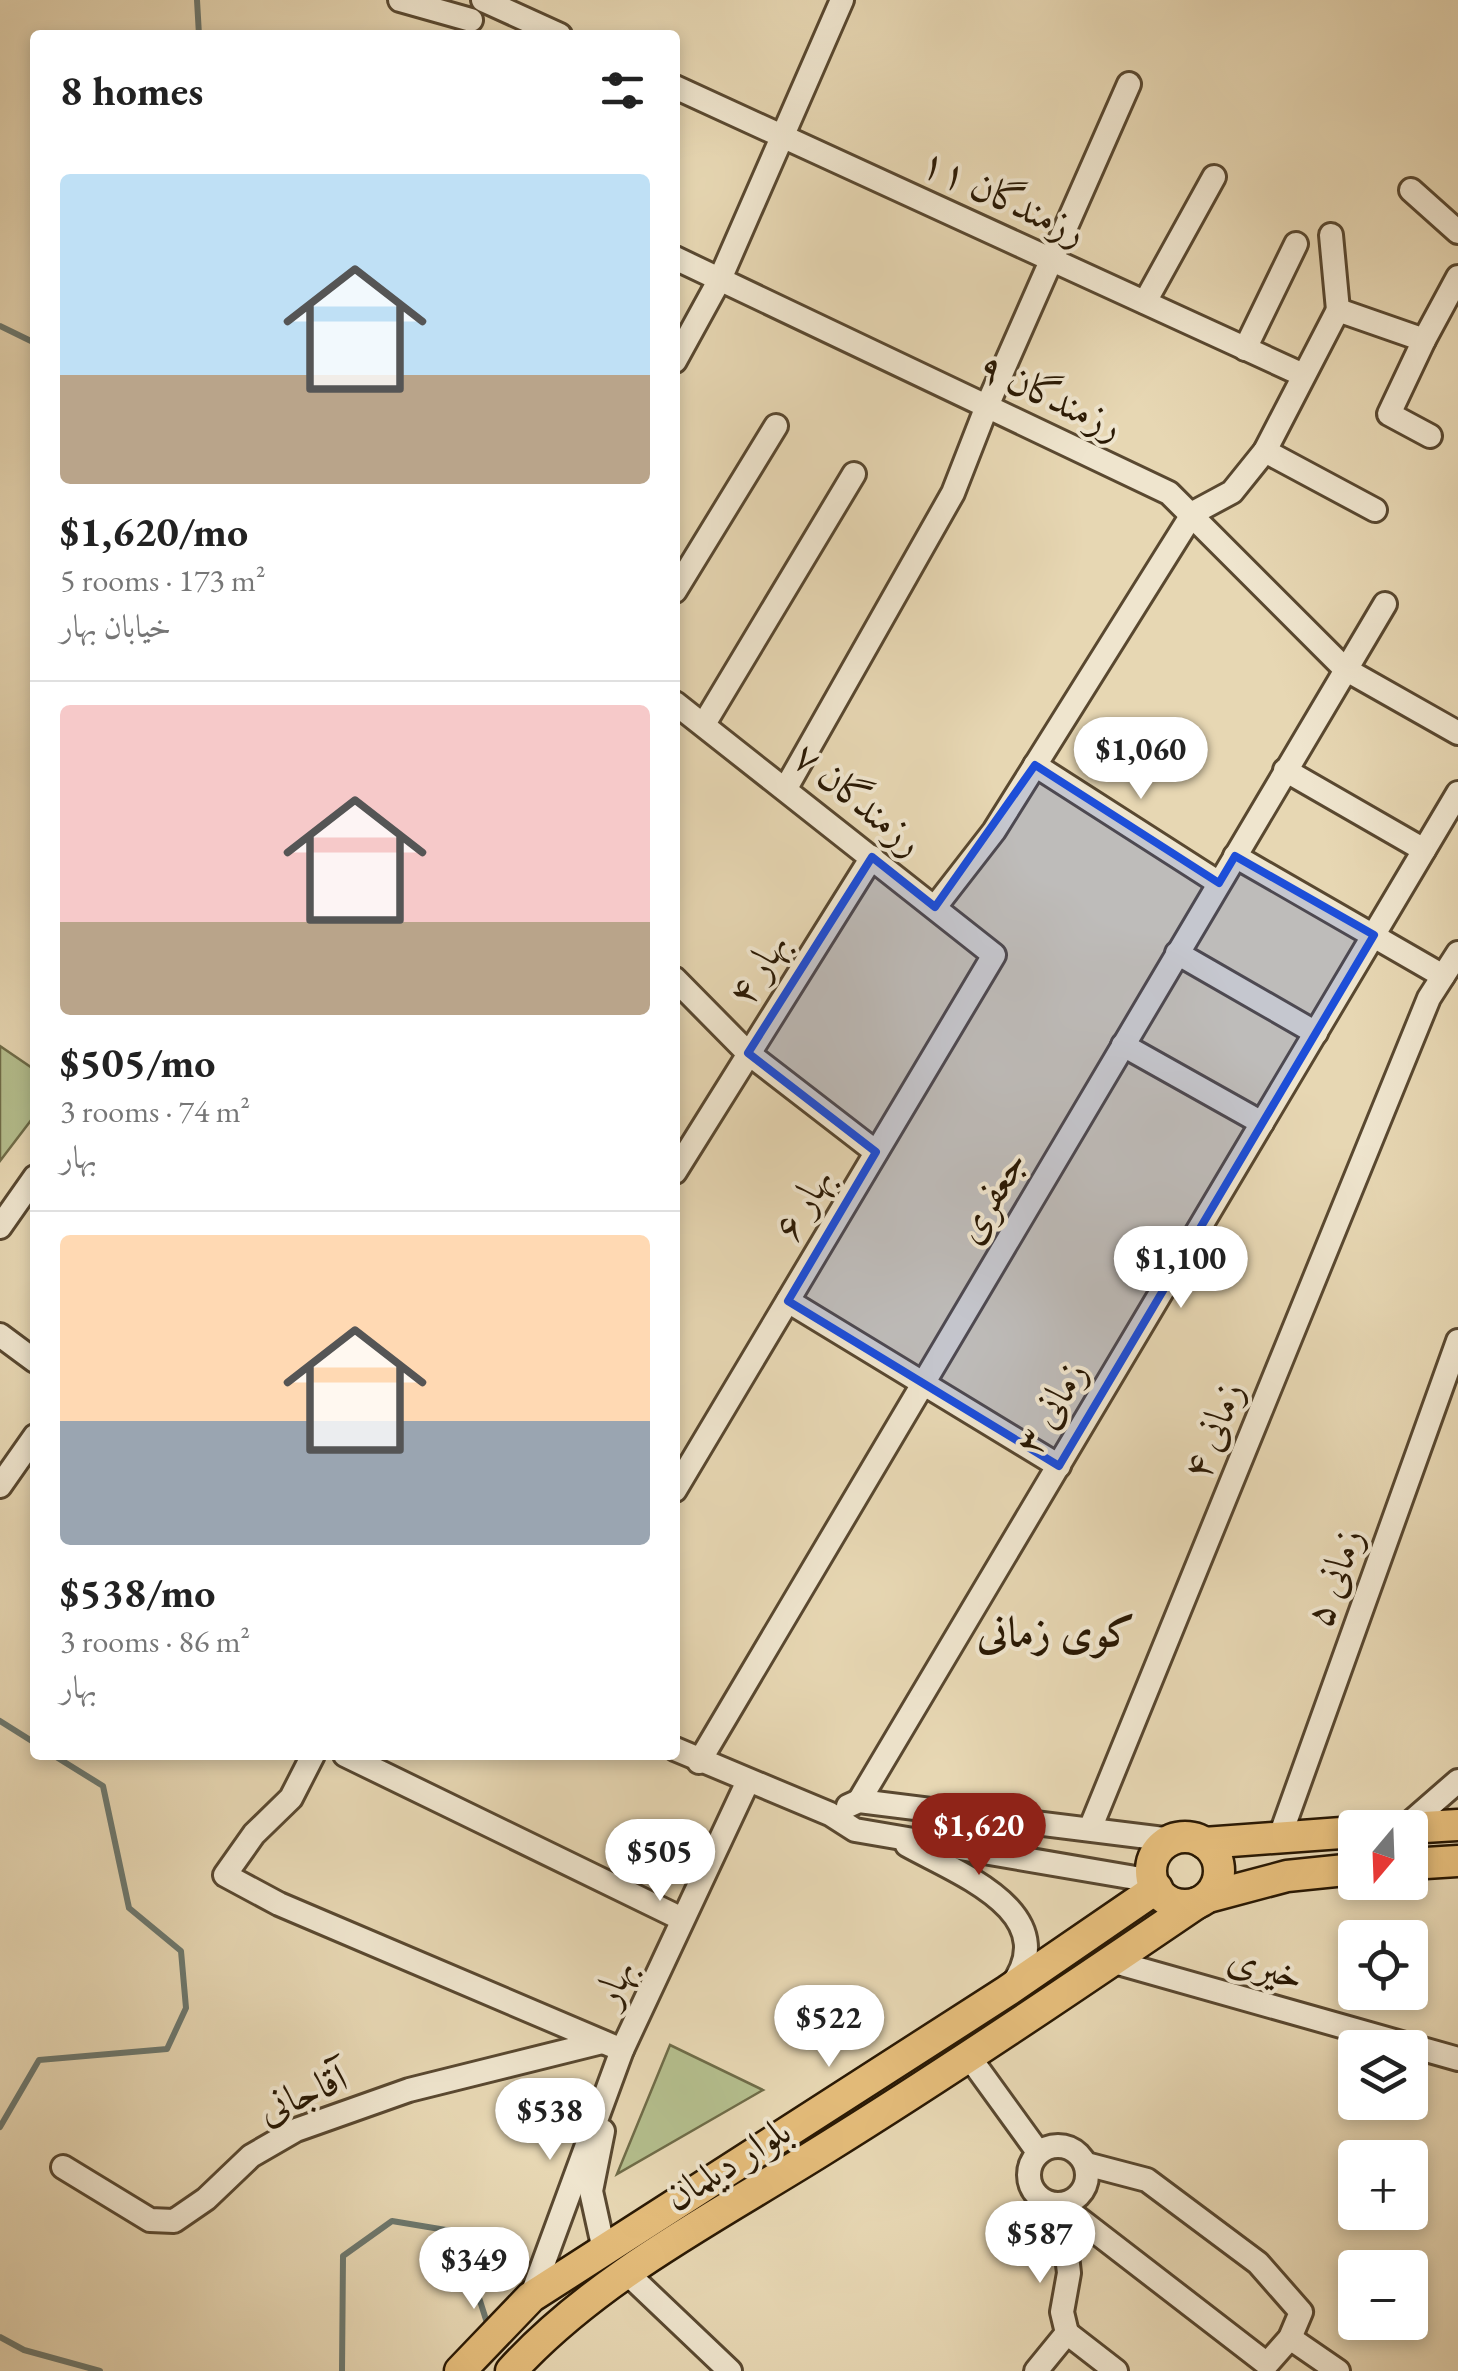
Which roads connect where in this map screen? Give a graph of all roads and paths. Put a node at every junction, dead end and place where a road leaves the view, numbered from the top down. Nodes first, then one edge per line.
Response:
1 (400, 0) edge
2 (842, 0) edge
3 (475, 14) edge
4 (540, 30) edge
5 (1129, 84) dead end
6 (680, 89) edge
7 (782, 136) junction
8 (1214, 177) dead end
9 (1410, 190) dead end
10 (1458, 232) edge
11 (1331, 235) dead end
12 (1296, 244) dead end
13 (1052, 259) junction
14 (680, 260) edge
15 (1458, 277) edge
16 (720, 279) junction
17 (1145, 302) junction
18 (1338, 310) junction
19 (1424, 340) junction
20 (1245, 349) junction
21 (680, 352) edge
22 (1300, 374) junction
23 (986, 406) junction
24 (776, 426) dead end
25 (1430, 436) dead end
26 (1265, 451) junction
27 (854, 474) dead end
28 (1375, 510) dead end
29 (1194, 513) junction
30 (680, 583) edge
31 (1385, 604) dead end
32 (1345, 670) junction
33 (680, 706) edge
34 (704, 724) junction
35 (1458, 733) edge
36 (1036, 765) junction
37 (1285, 770) junction
38 (786, 788) junction
39 (1458, 793) edge
40 (1424, 850) junction
41 (1235, 856) junction
42 (872, 857) junction
43 (1219, 883) junction
44 (935, 908) junction
45 (1374, 935) junction
46 (1458, 953) edge
47 (1177, 954) junction
48 (994, 955) joint
49 (1443, 976) junction
50 (680, 984) edge
51 (1316, 1033) junction
52 (1123, 1045) junction
53 (748, 1053) junction
54 (1262, 1123) junction
55 (876, 1152) junction
56 (680, 1164) edge
57 (30, 1184) edge
58 (0, 1227) edge
59 (788, 1301) junction
60 (0, 1335) edge
61 (1458, 1340) edge
62 (30, 1357) edge
63 (922, 1384) junction
64 (30, 1443) edge
65 (1059, 1466) junction
66 (680, 1474) edge
67 (0, 1486) edge
68 (680, 1752) edge
69 (311, 1760) edge
70 (355, 1760) edge
71 (699, 1762) junction
72 (748, 1781) junction
73 (1458, 1781) edge
74 (859, 1801) junction
75 (1426, 1810) edge
76 (830, 1814) junction
77 (1458, 1824) edge
78 (1428, 1826) edge
79 (1090, 1830) junction
80 (1338, 1833) edge
81 (891, 1836) junction
82 (1279, 1838) junction
83 (1172, 1840) junction
84 (1204, 1842) junction
85 (1458, 1861) edge
86 (1428, 1863) edge
87 (1338, 1871) edge
88 (1155, 1884) junction
89 (1202, 1900) junction
90 (682, 1919) junction
91 (1111, 1961) junction
92 (1007, 1991) junction
93 (612, 2046) junction
94 (970, 2058) junction
95 (1458, 2059) edge
96 (1038, 2152) junction
97 (1086, 2164) junction
98 (62, 2167) dead end
99 (1060, 2205) junction
100 (604, 2250) junction
101 (627, 2273) junction
102 (526, 2301) junction
103 (1067, 2332) junction
104 (1290, 2338) junction
105 (465, 2365) edge
106 (511, 2371) edge
107 (730, 2371) edge
108 (1036, 2371) edge
109 (1116, 2371) edge
110 (1338, 2371) edge

1 - 3 street
2 - 7 street
3 - 4 street
5 - 13 street
6 - 7 street, رزمندگان ۱۱
7 - 13 street, رزمندگان ۱۱
7 - 16 street
8 - 17 street
9 - 10 street
11 - 18 street
12 - 20 street
13 - 17 street, رزمندگان ۱۱
13 - 23 street
14 - 16 street, رزمندگان ۹
15 - 19 street
16 - 21 street
16 - 23 street, رزمندگان ۹
17 - 20 street, رزمندگان ۱۱
18 - 19 street
18 - 22 street
19 - 25 street
20 - 22 street, رزمندگان ۱۱
22 - 26 street
23 - 29 street, رزمندگان ۹
23 - 38 street
24 - 30 street
26 - 28 street
26 - 29 street
27 - 34 street
29 - 32 street, رزمندگان ۹
29 - 36 street
31 - 32 street, جعفری
32 - 35 street, رزمندگان ۹
32 - 37 street, جعفری
33 - 34 street, رزمندگان ۷
34 - 38 street, رزمندگان ۷
36 - 43 street
36 - 44 street
37 - 40 street
37 - 41 street, جعفری
38 - 42 street, رزمندگان ۷
39 - 40 street, زمانی ۳
40 - 45 street, زمانی ۳
41 - 43 street, جعفری
41 - 45 street
42 - 44 street, رزمندگان ۷
42 - 53 street, بهار ۴
43 - 47 street, جعفری
44 - 48 street, رزمندگان ۷
45 - 49 street
45 - 51 street, زمانی ۳
46 - 49 street, زمانی ۴
47 - 51 street
47 - 52 street, جعفری
48 - 55 street, بهار ۶
49 - 79 street, زمانی ۴
50 - 53 street
51 - 54 street, زمانی ۳
52 - 54 street
52 - 63 street, جعفری
53 - 55 street
53 - 56 street, بهار ۴
54 - 65 street, زمانی ۳
55 - 59 street, بهار ۶
57 - 58 street
59 - 63 street
59 - 66 street, بهار ۶
60 - 62 street
61 - 82 street, زمانی ۵
63 - 65 street
63 - 71 street, جعفری
64 - 67 street
65 - 74 street, زمانی ۳
68 - 71 street
69 - 93 street
70 - 90 street
71 - 72 street
72 - 76 street
72 - 90 street, بهار
73 - 75 street
74 - 76 street
74 - 79 street
76 - 81 street
77 - 78 main road
79 - 83 street
80 - 82 main road
81 - 88 street
81 - 92 street
82 - 84 main road
83 - 84 main road
83 - 88 main road
84 - 89 main road
85 - 86 main road
87 - 89 main road, بلوار دیلمان
88 - 89 main road
88 - 92 main road, بلوار دیلمان
89 - 91 main road, بلوار دیلمان
90 - 93 street, بهار
91 - 94 main road, بلوار دیلمان
91 - 95 street, خیری
92 - 100 main road, بلوار دیلمان
93 - 98 street, آقاجانی
93 - 100 street, بهار
93 - 102 street, بهار
94 - 96 street
94 - 101 main road, بلوار دیلمان
96 - 97 street
96 - 99 street
97 - 99 street
97 - 104 street
99 - 103 street
99 - 104 street
100 - 101 main road
100 - 102 main road, بلوار دیلمان
101 - 106 main road, بلوار دیلمان
101 - 107 street
102 - 105 main road, بلوار دیلمان
103 - 108 street
103 - 109 street
104 - 110 street

